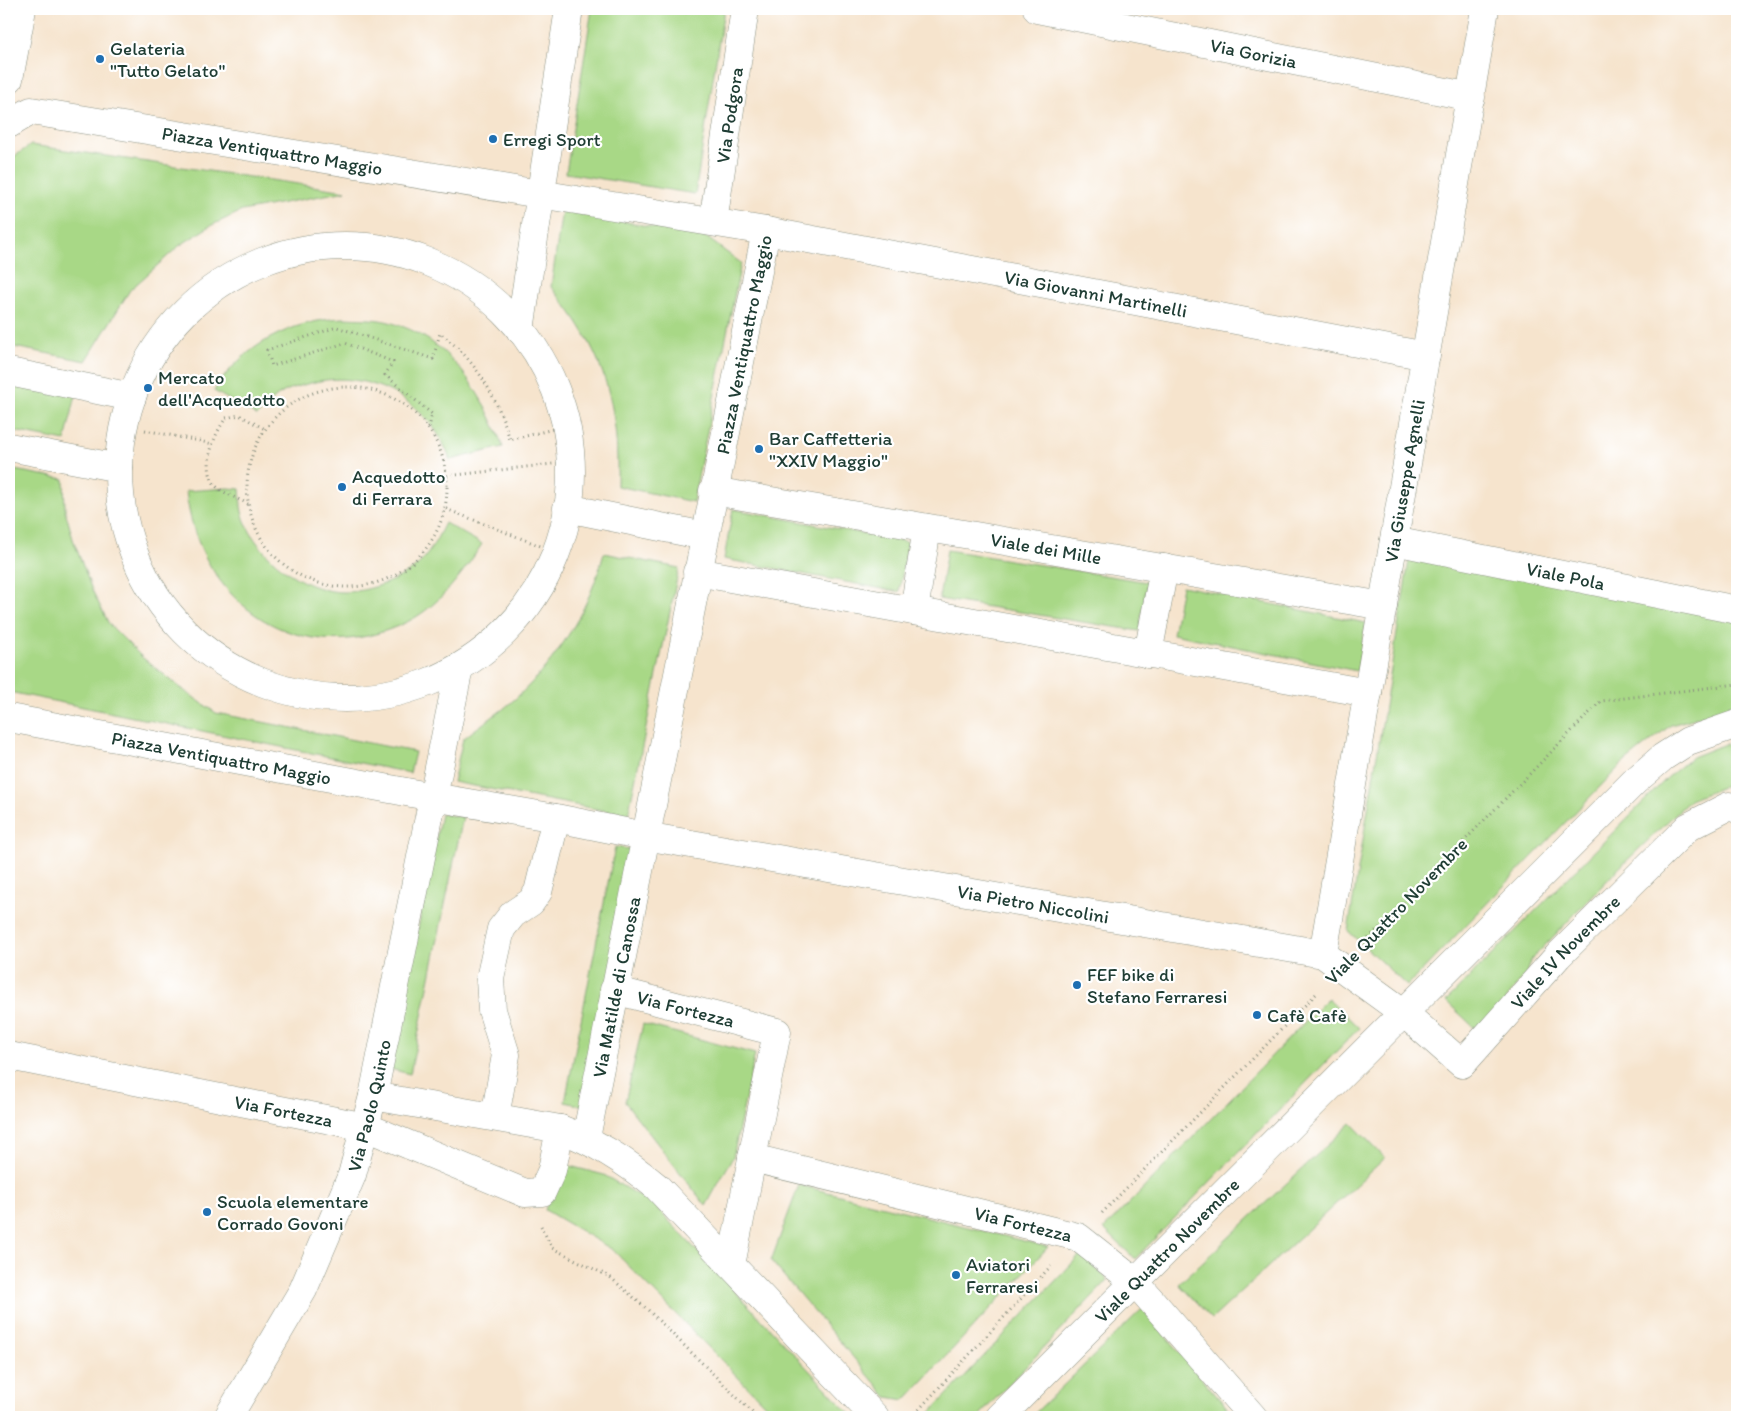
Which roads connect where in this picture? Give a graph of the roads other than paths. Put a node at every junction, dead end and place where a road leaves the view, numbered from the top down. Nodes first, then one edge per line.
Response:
1 (22, 9) edge
2 (568, 9) edge
3 (745, 9) edge
4 (1037, 9) edge
5 (1485, 9) edge
6 (9, 79) edge
7 (1471, 97) junction
8 (9, 124) edge
9 (540, 193) junction
10 (713, 222) junction
11 (766, 231) junction
12 (520, 330) junction
13 (1426, 356) junction
14 (9, 372) edge
15 (132, 396) junction
16 (9, 447) edge
17 (119, 468) junction
18 (713, 492) junction
19 (567, 508) junction
20 (927, 528) junction
21 (705, 536) junction
22 (1394, 541) junction
23 (1164, 568) junction
24 (697, 572) junction
25 (1383, 606) junction
26 (1737, 610) edge
27 (914, 611) junction
28 (1148, 654) junction
29 (459, 668) junction
30 (1368, 693) junction
31 (9, 718) edge
32 (1736, 725) edge
33 (433, 797) junction
34 (1737, 809) edge
35 (556, 818) junction
36 (645, 836) junction
37 (1333, 961) junction
38 (614, 990) junction
39 (1404, 1013) junction
40 (9, 1056) edge
41 (373, 1096) junction
42 (495, 1117) junction
43 (366, 1127) junction
44 (560, 1129) junction
45 (586, 1138) junction
46 (752, 1158) junction
47 (731, 1265) junction
48 (1135, 1282) junction
49 (228, 1417) edge
50 (875, 1417) edge
51 (1000, 1417) edge
52 (1253, 1417) edge

1 - 6 street
2 - 9 street
3 - 10 street, Via Podgora
4 - 7 street, Via Gorizia
5 - 7 street, Via Giuseppe Agnelli
7 - 13 street, Via Giuseppe Agnelli
8 - 9 street, Piazza Ventiquattro Maggio
9 - 10 street, Piazza Ventiquattro Maggio
9 - 12 street
10 - 11 street, Piazza Ventiquattro Maggio
11 - 13 street, Via Giovanni Martinelli
11 - 18 street, Piazza Ventiquattro Maggio
12 - 15 street
12 - 19 street
13 - 22 street, Via Giuseppe Agnelli
14 - 15 street
15 - 17 street
16 - 17 street
17 - 29 street
18 - 20 street, Viale dei Mille
18 - 21 street, Piazza Ventiquattro Maggio
19 - 21 street
19 - 29 street
20 - 23 street, Viale dei Mille
20 - 27 street
21 - 24 street, Piazza Ventiquattro Maggio
22 - 25 street, Via Giuseppe Agnelli
22 - 26 street, Viale Pola
23 - 25 street, Viale dei Mille
23 - 28 street
24 - 27 street
24 - 36 street, Piazza Ventiquattro Maggio
25 - 30 street, Via Giuseppe Agnelli
27 - 28 street
28 - 30 street
29 - 33 street
30 - 37 street, Via Giuseppe Agnelli
31 - 33 street, Piazza Ventiquattro Maggio
32 - 39 street, Viale Quattro Novembre
33 - 35 street, Piazza Ventiquattro Maggio
33 - 41 street, Via Paolo Quinto
34 - 39 street, Viale IV Novembre
35 - 36 street, Piazza Ventiquattro Maggio
35 - 42 street
36 - 37 street, Via Pietro Niccolini
36 - 38 street, Via Matilde di Canossa
37 - 39 street, Via Pietro Niccolini
38 - 45 street, Via Matilde di Canossa
38 - 46 street, Via Fortezza
39 - 48 street, Viale Quattro Novembre
40 - 43 street, Via Fortezza
41 - 42 street
41 - 43 street, Via Paolo Quinto
42 - 44 street
43 - 44 street, Via Fortezza
43 - 49 street, Via Paolo Quinto
44 - 45 street
45 - 47 street
46 - 47 street, Via Fortezza
46 - 48 street, Via Fortezza
47 - 50 street
48 - 51 street, Viale Quattro Novembre
48 - 52 street, Via Fortezza

